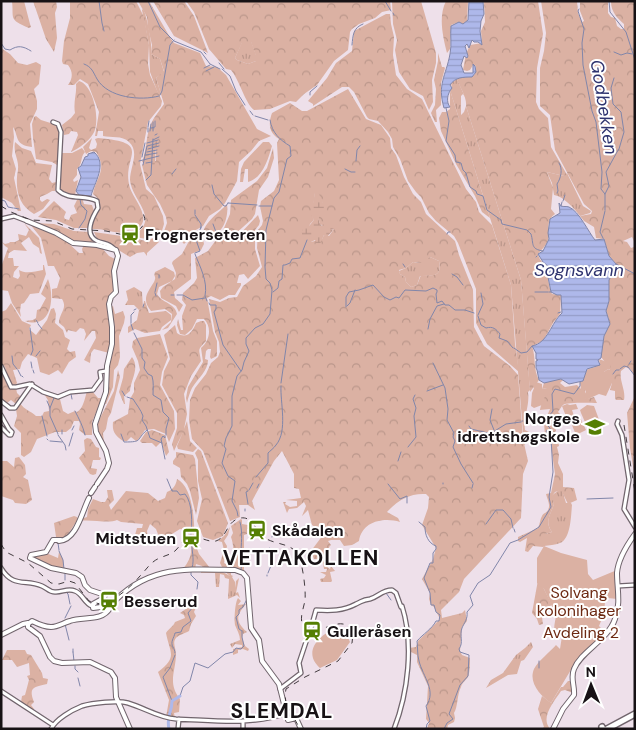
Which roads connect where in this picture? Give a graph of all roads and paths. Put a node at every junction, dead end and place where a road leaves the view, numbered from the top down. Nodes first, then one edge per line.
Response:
1 (53, 122) dead end
2 (1, 219) edge
3 (28, 221) joint
4 (116, 250) junction
5 (1, 366) edge
6 (106, 371) junction
7 (32, 384) junction
8 (1, 401) edge
9 (1, 415) edge
10 (618, 421) dead end
11 (1, 427) edge
12 (91, 493) dead end
13 (88, 498) dead end
14 (635, 528) edge
15 (635, 535) edge
16 (1, 568) edge
17 (635, 585) edge
18 (618, 586) junction
19 (92, 606) junction
20 (109, 606) junction
21 (29, 624) junction
22 (1, 635) edge
23 (280, 689) junction
24 (1, 691) edge
25 (118, 702) junction
26 (285, 714) junction
27 (635, 715) edge
28 (178, 720) junction
29 (243, 721) junction
30 (52, 727) edge
31 (610, 728) edge
32 (130, 729) edge
33 (178, 729) edge
34 (243, 729) edge
35 (302, 729) edge
36 (394, 729) edge
37 (554, 729) edge
38 (603, 729) edge

1 - 4 street
2 - 3 street
3 - 4 main road
4 - 6 main road
5 - 7 street
6 - 7 street
6 - 12 main road
7 - 8 street
9 - 11 street
10 - 14 street
13 - 19 main road
15 - 18 main road
16 - 19 street
17 - 18 street
18 - 37 main road
19 - 20 main road
20 - 21 main road
20 - 23 main road
21 - 22 main road
21 - 25 main road
23 - 26 main road
23 - 36 street
24 - 30 street
25 - 28 street
25 - 30 street
25 - 32 main road
26 - 29 street
26 - 35 main road
27 - 31 highway
28 - 29 street
28 - 33 street
29 - 34 street
31 - 38 highway

